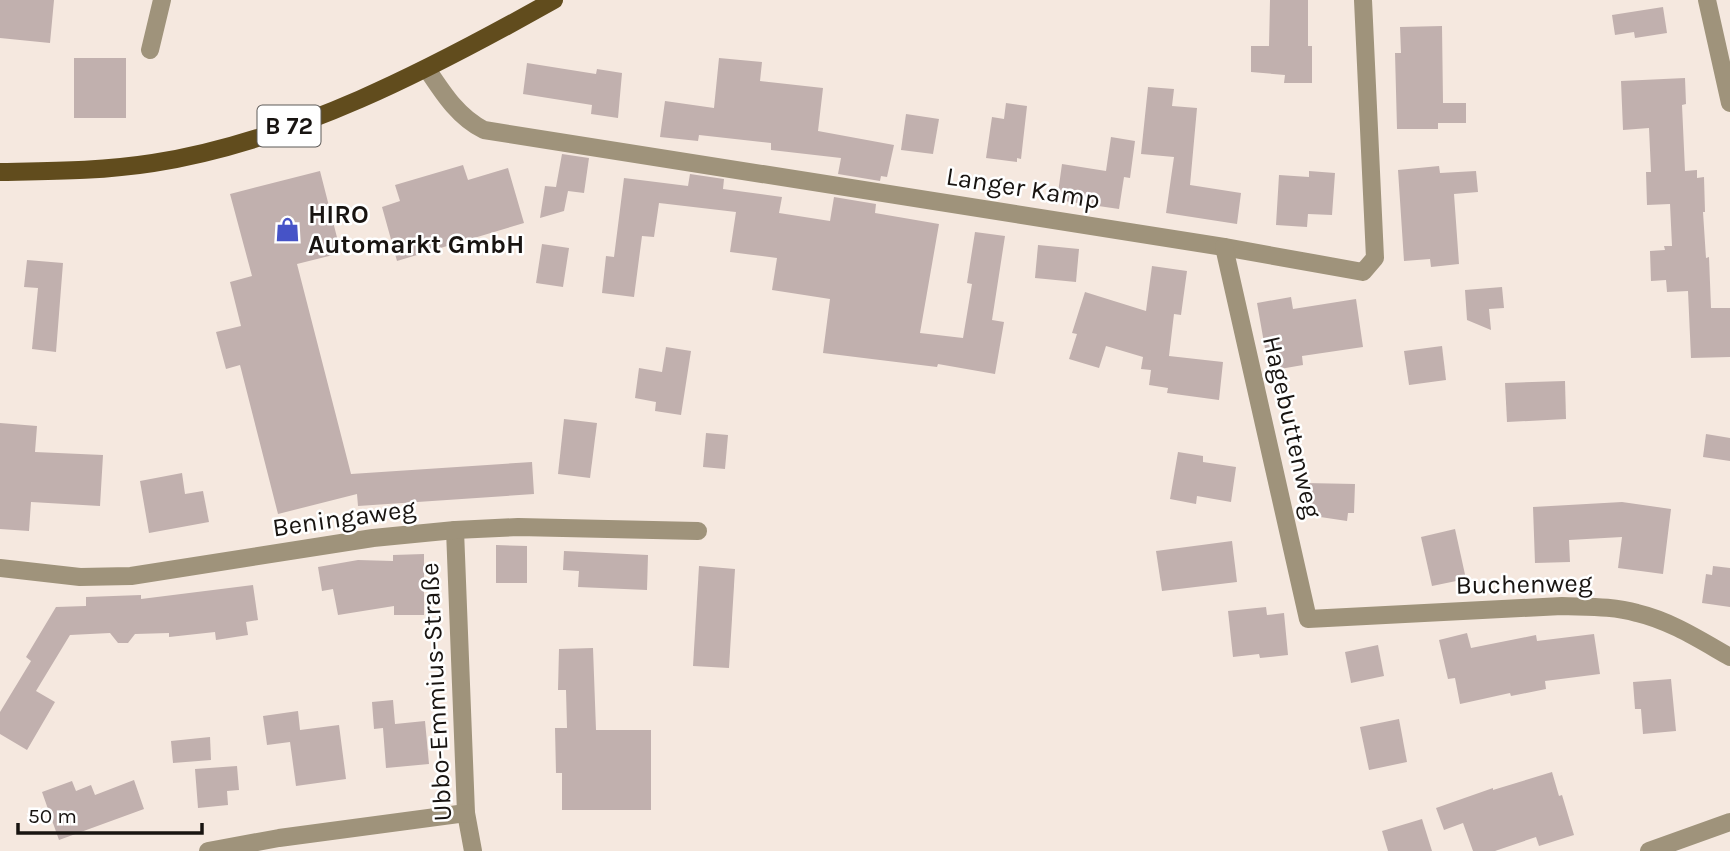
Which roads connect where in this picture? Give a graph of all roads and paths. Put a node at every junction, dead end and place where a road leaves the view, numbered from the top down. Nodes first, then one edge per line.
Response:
1 (162, 0) edge
2 (554, 0) edge
3 (1363, 0) edge
4 (1707, 0) edge
5 (150, 50) dead end
6 (427, 69) junction
7 (1730, 103) edge
8 (0, 172) edge
9 (1224, 247) junction
10 (455, 530) junction
11 (698, 531) dead end
12 (0, 568) edge
13 (1308, 619) joint
14 (1730, 657) edge
15 (466, 814) junction
16 (1730, 822) edge
17 (208, 851) edge
18 (473, 851) edge
19 (1649, 851) edge

1 - 5 street
2 - 6 main road, B 72
3 - 9 street, Langer Kamp
4 - 7 street
6 - 8 main road, B 72
6 - 9 street, Langer Kamp
9 - 13 street, Hagebuttenweg
10 - 11 street, Beningaweg
10 - 12 street, Beningaweg
10 - 15 street, Ubbo-Emmius-Straße
13 - 14 street, Buchenweg
15 - 17 street
15 - 18 street, Ubbo-Emmius-Straße
16 - 19 street

